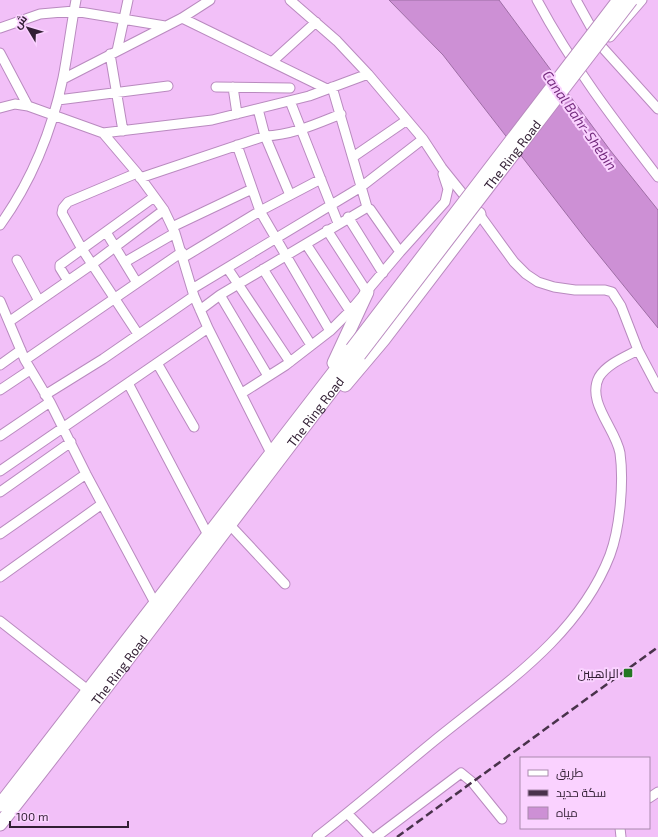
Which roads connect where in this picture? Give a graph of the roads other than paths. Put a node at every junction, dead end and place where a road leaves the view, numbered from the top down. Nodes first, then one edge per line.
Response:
1 (76, 0) edge
2 (128, 0) edge
3 (290, 0) edge
4 (536, 0) edge
5 (576, 0) edge
6 (619, 0) edge
7 (631, 0) edge
8 (642, 0) edge
9 (206, 1) edge
10 (74, 11) junction
11 (182, 18) junction
12 (124, 20) junction
13 (316, 22) junction
14 (165, 26) junction
15 (0, 28) edge
16 (602, 47) junction
17 (0, 53) edge
18 (114, 53) junction
19 (273, 61) junction
20 (580, 73) junction
21 (368, 74) junction
22 (63, 78) junction
23 (168, 86) dead end
24 (216, 87) dead end
25 (233, 87) junction
26 (290, 88) dead end
27 (330, 88) junction
28 (117, 93) junction
29 (58, 100) junction
30 (290, 101) junction
31 (28, 106) junction
32 (0, 108) edge
33 (258, 109) junction
34 (658, 109) edge
35 (54, 114) junction
36 (237, 114) junction
37 (341, 114) junction
38 (407, 120) junction
39 (302, 130) junction
40 (123, 131) junction
41 (103, 133) junction
42 (265, 136) junction
43 (423, 139) junction
44 (237, 145) junction
45 (353, 157) junction
46 (442, 168) junction
47 (139, 176) junction
48 (658, 177) edge
49 (321, 179) junction
50 (361, 187) junction
51 (252, 189) junction
52 (290, 195) junction
53 (154, 198) junction
54 (331, 205) junction
55 (367, 207) junction
56 (164, 210) junction
57 (260, 211) junction
58 (479, 214) junction
59 (348, 217) junction
60 (338, 223) junction
61 (0, 225) edge
62 (174, 230) junction
63 (327, 230) junction
64 (106, 232) junction
65 (276, 237) junction
66 (306, 244) junction
67 (115, 247) junction
68 (82, 249) junction
69 (400, 252) junction
70 (183, 255) junction
71 (286, 255) junction
72 (17, 260) dead end
73 (125, 262) junction
74 (91, 265) junction
75 (228, 269) junction
76 (263, 269) junction
77 (383, 273) junction
78 (68, 281) junction
79 (137, 283) junction
80 (238, 284) junction
81 (367, 292) junction
82 (193, 293) junction
83 (220, 295) junction
84 (116, 299) junction
85 (0, 301) edge
86 (39, 301) junction
87 (200, 310) junction
88 (350, 311) junction
89 (6, 318) edge
90 (208, 328) junction
91 (330, 331) junction
92 (138, 334) junction
93 (311, 345) junction
94 (21, 350) junction
95 (638, 350) junction
96 (355, 352) junction
97 (25, 360) junction
98 (290, 362) junction
99 (157, 363) junction
100 (0, 365) edge
101 (30, 370) junction
102 (268, 376) junction
103 (128, 383) junction
104 (658, 388) edge
105 (326, 389) junction
106 (0, 390) edge
107 (242, 393) junction
108 (48, 399) junction
109 (194, 427) dead end
110 (63, 428) junction
111 (0, 436) edge
112 (71, 442) junction
113 (271, 453) junction
114 (0, 471) edge
115 (86, 474) junction
116 (0, 492) edge
117 (102, 504) junction
118 (229, 524) junction
119 (0, 534) edge
120 (208, 535) junction
121 (0, 577) edge
122 (285, 584) dead end
123 (155, 603) junction
124 (0, 621) edge
125 (88, 690) junction
126 (99, 698) junction
127 (0, 805) edge
128 (347, 813) junction
129 (502, 819) dead end
130 (0, 824) edge
131 (317, 837) edge
132 (370, 837) edge
133 (376, 837) edge

1 - 10 street
2 - 12 street
3 - 13 street
4 - 20 street
5 - 16 street
6 - 96 highway, The Ring Road, bridge
7 - 96 highway, The Ring Road, bridge
8 - 16 street
9 - 11 street
10 - 12 street
10 - 15 street
10 - 22 street
11 - 14 street
11 - 19 street
12 - 14 street
12 - 18 street
13 - 19 street
13 - 21 street
14 - 18 street
16 - 20 street
16 - 34 street
17 - 31 street
18 - 22 street
18 - 28 street
19 - 27 street
20 - 48 street
21 - 27 street
21 - 38 street
22 - 29 street
23 - 28 street
24 - 25 street
25 - 26 street
25 - 36 street
27 - 30 street
27 - 37 street
28 - 29 street
28 - 40 street
29 - 35 street
30 - 33 street
30 - 39 street
31 - 32 street
31 - 35 street
33 - 36 street
33 - 42 street
35 - 41 street
35 - 61 street
36 - 40 street
37 - 39 street
37 - 45 street
38 - 43 street
38 - 45 street
39 - 42 street
39 - 49 street
40 - 41 street
41 - 47 street
42 - 44 street
42 - 52 street
43 - 46 street
43 - 50 street
44 - 47 street
44 - 51 street
45 - 50 street
46 - 58 street
46 - 69 street
47 - 53 street
47 - 68 street
49 - 52 street
49 - 54 street
50 - 54 street
50 - 55 street
51 - 57 street
51 - 62 street
52 - 57 street
53 - 56 street
53 - 64 street
54 - 60 street
54 - 65 street
55 - 59 street
55 - 69 street
56 - 62 street
56 - 67 street
57 - 65 street
57 - 70 street
58 - 95 street
58 - 105 highway
59 - 60 street
59 - 77 street
60 - 63 street
62 - 70 street
62 - 73 street
63 - 66 street
63 - 81 street
64 - 67 street
64 - 68 street
65 - 71 street
65 - 75 street
66 - 71 street
66 - 88 street
67 - 73 street
67 - 74 street
68 - 74 street
68 - 78 street
69 - 77 street
70 - 79 street
70 - 82 street
71 - 76 street
71 - 91 street
72 - 86 street
73 - 79 street
74 - 78 street
74 - 84 street
75 - 80 street
75 - 82 street
76 - 80 street
76 - 93 street
77 - 81 street
78 - 86 street
79 - 84 street
80 - 83 street
80 - 98 street
81 - 88 street
81 - 105 highway
82 - 87 street
82 - 92 street
83 - 87 street
83 - 102 street
84 - 92 street
84 - 97 street
85 - 89 street
86 - 89 street
87 - 90 street
88 - 91 street
89 - 94 street
90 - 99 street
90 - 107 street
91 - 93 street
92 - 108 street
93 - 98 street
94 - 97 street
94 - 100 street
95 - 104 street
95 - 128 street
96 - 105 highway, The Ring Road
97 - 101 street
98 - 102 street
99 - 103 street
99 - 109 street
101 - 106 street
101 - 108 street
102 - 107 street
103 - 110 street
103 - 120 street
105 - 113 highway, The Ring Road
105 - 118 highway, The Ring Road
107 - 113 street
108 - 110 street
108 - 111 street
110 - 112 street
110 - 114 street
112 - 115 street
112 - 116 street
113 - 120 highway, The Ring Road
115 - 117 street
115 - 119 street
117 - 121 street
117 - 123 street
118 - 122 street
118 - 126 highway, The Ring Road
120 - 123 highway, The Ring Road
123 - 125 highway, The Ring Road
124 - 125 street
125 - 126 street
125 - 127 highway, The Ring Road
126 - 130 highway, The Ring Road
128 - 131 street
128 - 132 street
129 - 133 street

